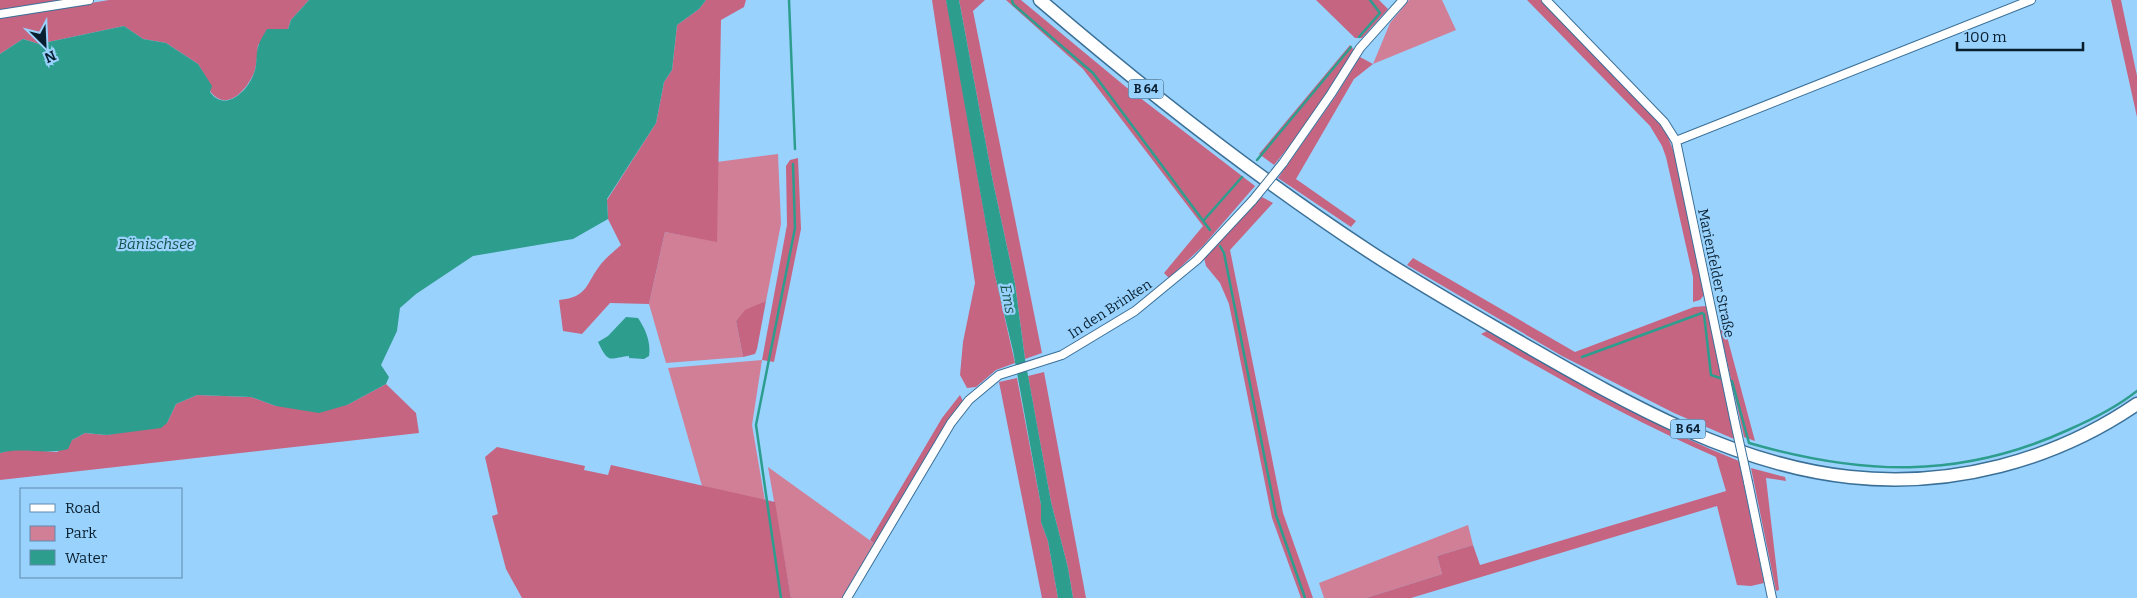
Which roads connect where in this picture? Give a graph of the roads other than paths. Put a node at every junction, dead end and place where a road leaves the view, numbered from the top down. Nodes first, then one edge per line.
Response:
1 (89, 0) edge
2 (1040, 0) edge
3 (1403, 0) edge
4 (1546, 0) edge
5 (2032, 0) edge
6 (0, 14) edge
7 (1676, 141) junction
8 (2137, 404) edge
9 (847, 598) edge
10 (1772, 598) edge

1 - 6 street
2 - 8 main road, B 64
3 - 9 street, In den Brinken, bridge
4 - 7 street, Marienfelder Straße
5 - 7 street
7 - 10 street, Marienfelder Straße, bridge

